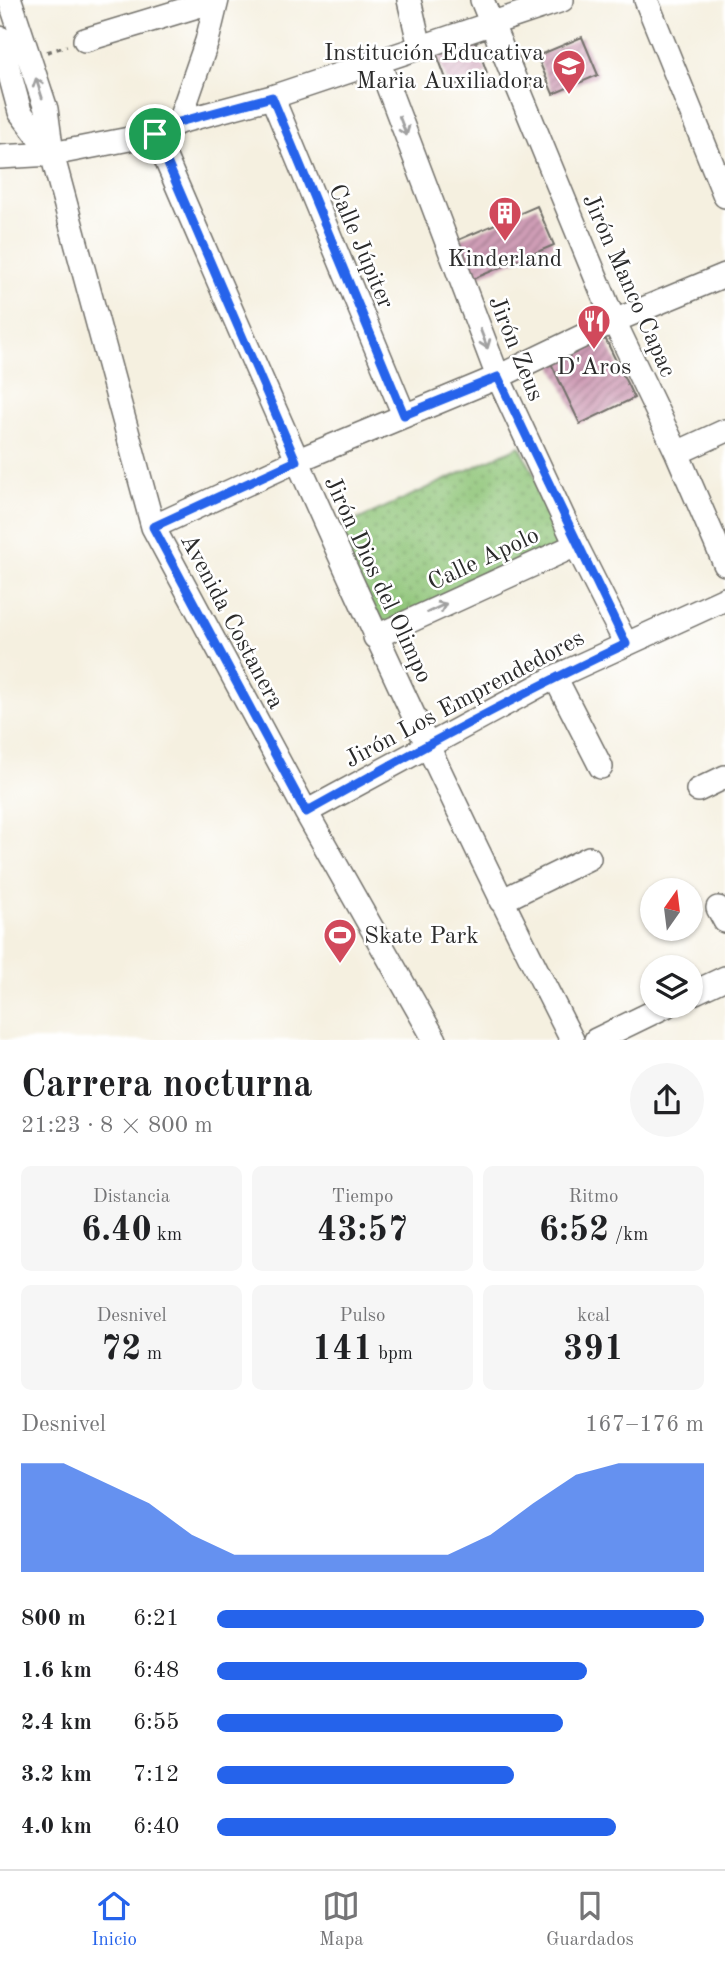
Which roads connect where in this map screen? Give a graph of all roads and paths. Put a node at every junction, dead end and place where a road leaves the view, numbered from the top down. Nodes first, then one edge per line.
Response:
1 (10, 0) edge
2 (217, 0) edge
3 (409, 0) edge
4 (482, 0) edge
5 (562, 0) edge
6 (646, 0) edge
7 (491, 25) junction
8 (0, 37) edge
9 (85, 40) joint
10 (420, 47) junction
11 (29, 58) junction
12 (379, 63) junction
13 (272, 97) junction
14 (179, 122) junction
15 (155, 134) junction
16 (52, 155) junction
17 (0, 157) edge
18 (725, 196) edge
19 (725, 275) edge
20 (614, 321) junction
21 (498, 377) junction
22 (404, 415) junction
23 (725, 431) edge
24 (677, 453) junction
25 (296, 461) junction
26 (153, 527) junction
27 (576, 545) junction
28 (725, 564) edge
29 (725, 599) edge
30 (375, 636) junction
31 (626, 644) junction
32 (555, 677) junction
33 (428, 744) junction
34 (601, 766) dead end
35 (725, 777) edge
36 (698, 790) dead end
37 (306, 812) junction
38 (589, 858) dead end
39 (501, 901) junction
40 (725, 978) edge
41 (703, 988) edge
42 (641, 1018) edge
43 (435, 1040) edge
44 (572, 1040) edge
45 (596, 1040) edge

1 - 11 street, Avenida Costanera
2 - 9 street
2 - 14 street
3 - 10 street
4 - 7 street, Jirón Manco Capac
5 - 7 street
6 - 18 street
7 - 10 street
7 - 20 street, Jirón Manco Capac
8 - 16 street, Avenida Costanera
9 - 11 path
10 - 12 street
16 -> 11 street, Avenida Costanera
12 - 13 street
12 -> 21 street, Jirón Zeus
13 - 14 street
13 - 22 street, Calle Júpiter
14 - 15 street
15 - 16 street
15 - 25 street, Jirón Dios del Olimpo
16 - 17 street
16 - 26 street, Avenida Costanera
19 - 20 street
20 - 21 street
20 - 24 street, Jirón Manco Capac
21 - 22 street
21 - 27 street, Jirón Zeus
22 - 25 street
23 - 24 street
24 - 28 street, Jirón Manco Capac
25 - 26 street
25 - 30 street, Jirón Dios del Olimpo
26 - 37 street, Avenida Costanera
30 -> 27 street, Calle Apolo
27 - 31 street, Jirón Zeus
29 - 31 street, Jirón Los Emprendedores
30 - 33 street, Jirón Dios del Olimpo
31 - 32 street, Jirón Los Emprendedores
32 - 33 street, Jirón Los Emprendedores
32 - 34 street
33 - 37 street, Jirón Los Emprendedores
33 - 39 street, Jirón Dios del Olimpo
35 - 36 street
37 - 43 street, Avenida Costanera
38 - 39 street
39 - 44 street, Jirón Dios del Olimpo
40 - 41 street
42 - 45 street

